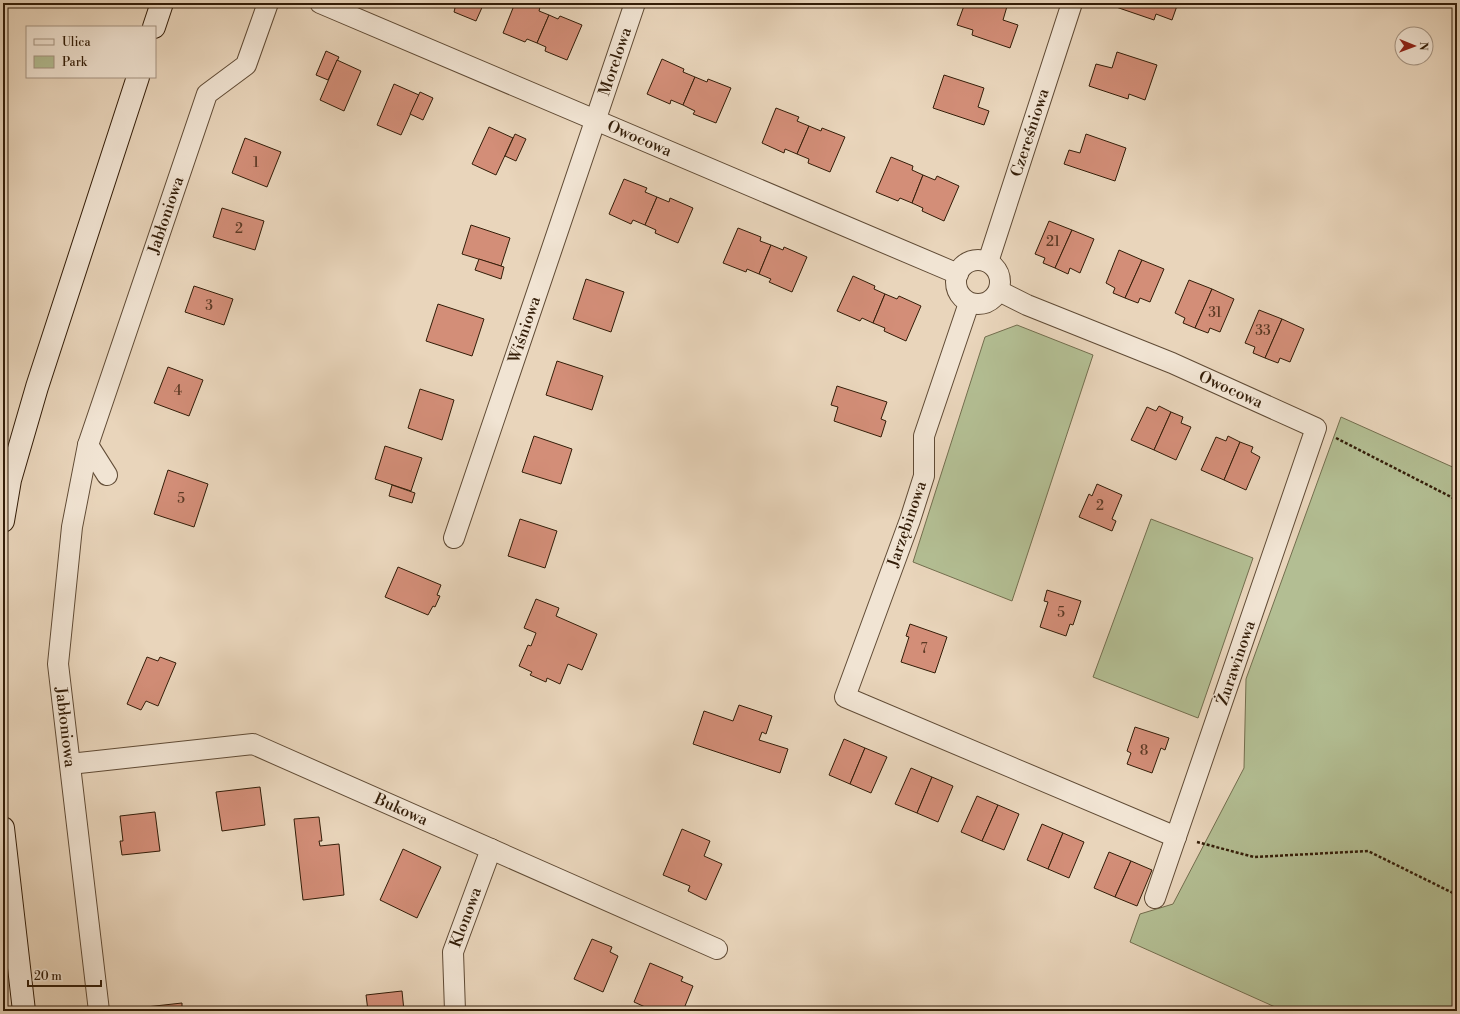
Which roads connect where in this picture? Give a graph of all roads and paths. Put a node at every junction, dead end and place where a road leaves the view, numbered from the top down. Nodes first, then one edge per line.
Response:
1 (162, 3) edge
2 (268, 3) edge
3 (320, 3) edge
4 (635, 3) edge
5 (1072, 3) edge
6 (154, 26) edge
7 (138, 78) edge
8 (596, 121) junction
9 (988, 262) junction
10 (958, 274) junction
11 (999, 291) junction
12 (969, 303) junction
13 (1316, 428) junction
14 (88, 445) junction
15 (107, 475) dead end
16 (1457, 500) edge
17 (3, 521) edge
18 (454, 538) dead end
19 (70, 764) junction
20 (3, 828) edge
21 (1176, 837) junction
22 (491, 849) junction
23 (1457, 895) edge
24 (1155, 898) dead end
25 (717, 949) dead end
26 (24, 1011) edge
27 (99, 1011) edge
28 (455, 1011) edge

1 - 6 main road
2 - 14 street, Jabłoniowa
3 - 8 street, Owocowa
4 - 8 street, Morelowa
5 - 9 street, Czereśniowa
7 - 17 main road
8 - 10 street, Owocowa
8 - 18 street, Wiśniowa
9 - 10 street
9 - 11 street
10 - 12 street
11 - 12 street
11 - 13 street, Owocowa
12 - 21 street, Jarzębinowa
13 - 16 path
13 - 21 street, Żurawinowa
14 - 15 street
14 - 19 street, Jabłoniowa
19 - 22 street, Bukowa
19 - 27 street, Jabłoniowa
20 - 26 main road
21 - 23 path
21 - 24 street, Żurawinowa
22 - 25 street, Bukowa
22 - 28 street, Klonowa

